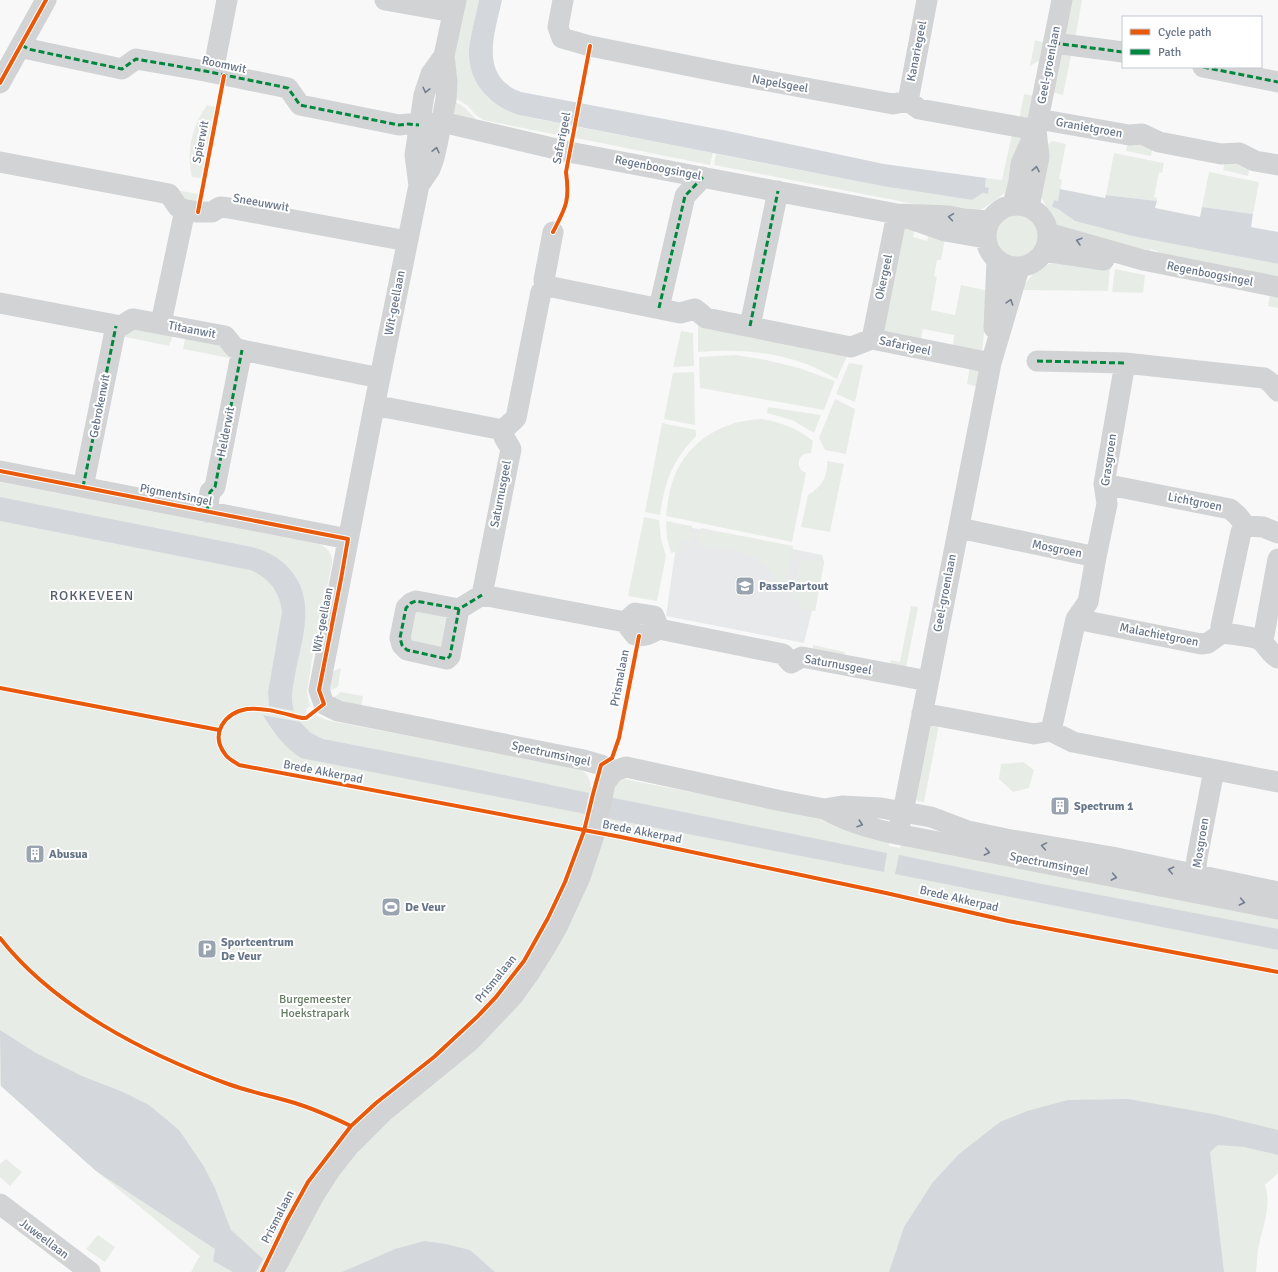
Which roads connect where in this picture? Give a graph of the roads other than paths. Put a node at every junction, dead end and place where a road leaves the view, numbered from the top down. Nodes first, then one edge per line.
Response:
1 (46, 0) edge
2 (227, 0) edge
3 (385, 0) edge
4 (563, 0) edge
5 (927, 0) edge
6 (1062, 0) edge
7 (454, 6) edge
8 (1054, 43) junction
9 (22, 45) junction
10 (1122, 52) edge
11 (444, 56) junction
12 (1208, 68) edge
13 (213, 72) junction
14 (0, 82) edge
15 (1278, 82) edge
16 (908, 101) junction
17 (442, 122) junction
18 (1037, 124) junction
19 (419, 125) junction
20 (0, 162) edge
21 (1278, 165) edge
22 (703, 177) junction
23 (419, 185) junction
24 (778, 191) junction
25 (1021, 206) junction
26 (185, 210) junction
27 (897, 214) junction
28 (987, 229) junction
29 (553, 232) dead end
30 (407, 240) junction
31 (1046, 242) junction
32 (997, 261) junction
33 (1019, 268) junction
34 (1278, 287) edge
35 (545, 289) junction
36 (0, 303) edge
37 (659, 308) junction
38 (161, 324) junction
39 (116, 326) junction
40 (750, 326) junction
41 (872, 339) junction
42 (242, 350) junction
43 (992, 358) junction
44 (1037, 360) dead end
45 (1125, 363) junction
46 (380, 378) junction
47 (1278, 391) edge
48 (374, 407) junction
49 (503, 430) junction
50 (0, 471) edge
51 (1104, 484) junction
52 (83, 487) junction
53 (207, 512) junction
54 (1246, 526) junction
55 (959, 528) junction
56 (1278, 533) edge
57 (348, 539) junction
58 (1096, 557) junction
59 (1278, 559) edge
60 (482, 595) junction
61 (459, 609) dead end
62 (1076, 619) junction
63 (1222, 633) junction
64 (1260, 640) junction
65 (1278, 658) edge
66 (928, 681) junction
67 (324, 704) joint
68 (922, 713) junction
69 (1051, 731) junction
70 (1214, 770) junction
71 (610, 777) junction
72 (1278, 782) edge
73 (824, 809) junction
74 (903, 812) junction
75 (897, 834) junction
76 (1194, 884) junction
77 (1278, 892) edge
78 (1278, 909) edge
79 (0, 1204) edge
80 (90, 1272) edge
81 (273, 1272) edge

1 - 9 street
2 - 13 street
3 - 7 street
4 - 16 street, Napelsgeel
5 - 16 street, Kanariegeel
6 - 8 street, Geel-groenlaan
7 - 11 street, Wit-geellaan
8 - 10 street
8 - 18 street, Geel-groenlaan
9 - 13 street, Roomwit
9 - 14 street
11 - 17 street, Wit-geellaan
11 -> 19 street, Wit-geellaan
12 - 15 street
13 - 19 street, Roomwit
16 - 18 street
17 - 19 street, Regenboogsingel
17 - 22 street, Regenboogsingel
23 -> 17 street, Wit-geellaan
18 - 21 street, Granietgroen
18 - 25 street, Geel-groenlaan
19 - 23 street, Wit-geellaan
20 - 26 street
22 - 24 street, Regenboogsingel
22 - 37 street
23 - 30 street, Wit-geellaan
24 - 27 street, Regenboogsingel
24 - 40 street
25 - 28 street
25 - 31 street
26 - 30 street, Sneeuwwit
26 - 38 street
27 - 28 street, Regenboogsingel
27 - 41 street, Okergeel
28 - 32 street
29 - 35 street
30 - 46 street, Wit-geellaan
31 - 33 street
31 - 34 street, Regenboogsingel
32 - 33 street
32 - 43 street, Geel-groenlaan
43 -> 33 street, Geel-groenlaan
35 - 37 street, Safarigeel
35 - 49 street
36 - 39 street
37 - 40 street, Safarigeel
38 - 39 street, Titaanwit
38 - 42 street, Titaanwit
39 - 52 street, Gebrokenwit
40 - 41 street, Safarigeel
41 - 43 street, Safarigeel
42 - 46 street, Titaanwit
42 - 53 street, Helderwit
43 - 55 street, Geel-groenlaan
44 - 45 street
45 - 47 street
45 - 51 street, Grasgroen
46 - 48 street, Wit-geellaan
48 - 49 street
48 - 57 street, Wit-geellaan
49 - 60 street, Saturnusgeel
50 - 52 street, Pigmentsingel
51 - 54 street, Lichtgroen
51 - 58 street, Grasgroen
52 - 53 street, Pigmentsingel
53 - 57 street, Pigmentsingel
54 - 56 street
54 - 63 street
55 - 58 street, Mosgroen
55 - 66 street, Geel-groenlaan
57 - 67 street, Wit-geellaan
58 - 62 street, Mosgroen
59 - 64 street
60 - 61 street
60 - 66 street, Saturnusgeel
62 - 63 street, Malachietgroen
62 - 69 street, Mosgroen
63 - 64 street
64 - 65 street
66 - 68 street, Geel-groenlaan
67 - 71 street, Spectrumsingel
68 - 69 street
68 - 74 street, Geel-groenlaan
69 - 70 street
70 - 72 street
70 - 76 street, Mosgroen
71 - 73 street, Spectrumsingel
71 - 81 street, Prismalaan
73 - 74 street, Spectrumsingel
73 -> 75 street, Spectrumsingel
74 - 75 street, Geel-groenlaan
76 -> 74 street, Spectrumsingel
75 -> 76 street, Spectrumsingel
76 - 77 street, Spectrumsingel
76 -> 78 street, Spectrumsingel
79 - 80 street, Juweellaan

